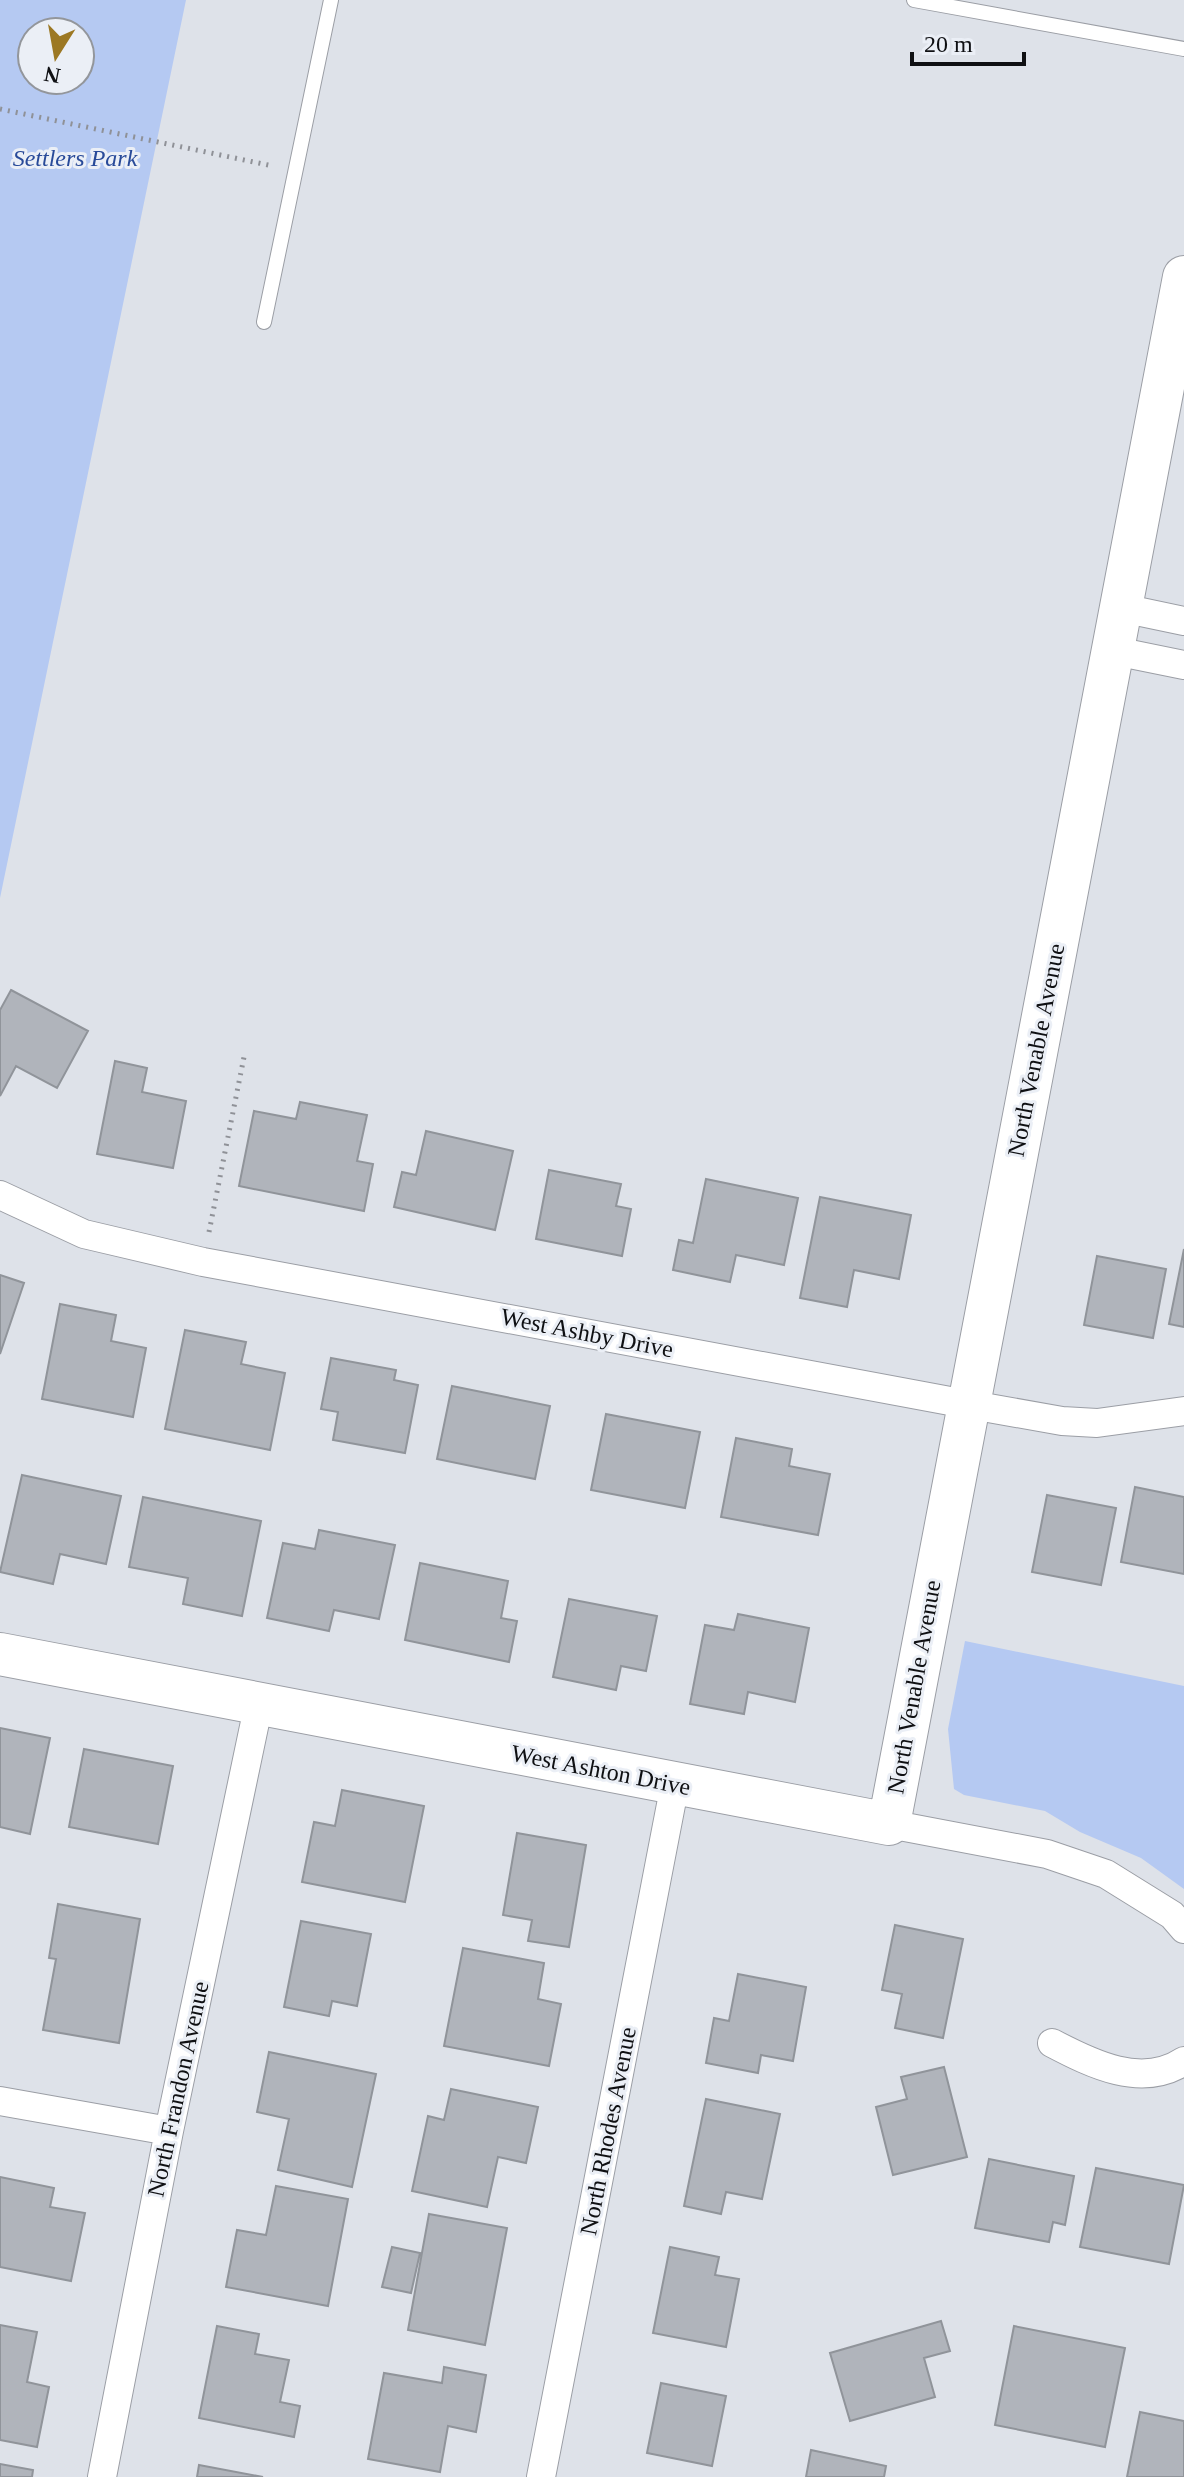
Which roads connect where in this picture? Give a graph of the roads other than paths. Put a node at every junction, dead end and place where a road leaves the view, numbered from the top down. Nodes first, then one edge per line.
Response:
1 (331, 0) edge
2 (914, 0) edge
3 (1184, 49) edge
4 (1184, 277) edge
5 (264, 322) dead end
6 (1122, 608) junction
7 (1184, 621) edge
8 (1115, 651) junction
9 (1184, 665) edge
10 (0, 1195) edge
11 (966, 1404) junction
12 (1184, 1411) edge
13 (0, 1654) edge
14 (259, 1703) junction
15 (675, 1784) junction
16 (889, 1824) junction
17 (1184, 1929) edge
18 (1052, 2043) dead end
19 (1184, 2061) edge
20 (0, 2101) edge
21 (169, 2131) junction
22 (102, 2477) edge
23 (541, 2477) edge

1 - 5 lane
2 - 3 lane
4 - 6 street, North Venable Avenue
6 - 7 street
6 - 8 street, North Venable Avenue
8 - 9 street
8 - 11 street, North Venable Avenue
10 - 11 street, West Ashby Drive
11 - 12 street, West Ashby Drive
11 - 16 street, North Venable Avenue
13 - 14 street, West Ashton Drive
14 - 15 street, West Ashton Drive
14 - 21 street, North Frandon Avenue
15 - 16 street, West Ashton Drive
15 - 23 street, North Rhodes Avenue
16 - 17 street, West Ashton Drive
18 - 19 street
20 - 21 street
21 - 22 street, North Frandon Avenue

